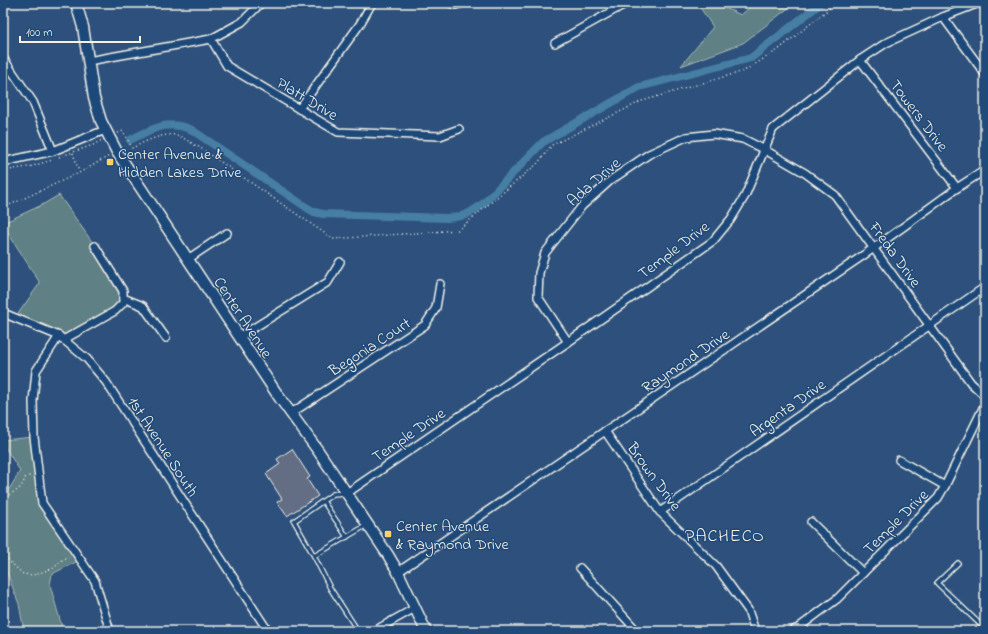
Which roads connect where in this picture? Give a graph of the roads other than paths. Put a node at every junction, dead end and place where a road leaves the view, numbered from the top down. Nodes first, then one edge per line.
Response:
1 (76, 3) edge
2 (260, 3) edge
3 (372, 3) edge
4 (450, 3) edge
5 (463, 3) edge
6 (627, 3) edge
7 (979, 3) edge
8 (943, 17) junction
9 (211, 38) junction
10 (555, 43) dead end
11 (3, 58) edge
12 (860, 60) junction
13 (88, 61) junction
14 (985, 74) edge
15 (299, 109) junction
16 (459, 129) dead end
17 (107, 134) junction
18 (765, 150) junction
19 (53, 151) junction
20 (3, 162) edge
21 (985, 170) edge
22 (957, 188) junction
23 (228, 233) dead end
24 (95, 246) dead end
25 (874, 248) junction
26 (188, 259) junction
27 (340, 262) dead end
28 (440, 284) dead end
29 (985, 287) edge
30 (123, 298) junction
31 (3, 313) edge
32 (930, 324) junction
33 (239, 337) junction
34 (61, 338) junction
35 (166, 338) dead end
36 (568, 342) junction
37 (985, 396) edge
38 (985, 404) edge
39 (290, 414) junction
40 (605, 431) junction
41 (900, 460) dead end
42 (946, 486) junction
43 (347, 493) junction
44 (323, 501) junction
45 (660, 512) junction
46 (811, 522) dead end
47 (368, 525) junction
48 (347, 537) junction
49 (314, 556) junction
50 (958, 563) dead end
51 (580, 568) dead end
52 (398, 572) junction
53 (863, 573) junction
54 (414, 608) junction
55 (985, 629) edge
56 (110, 631) edge
57 (268, 631) edge
58 (358, 631) edge
59 (374, 631) edge
60 (426, 631) edge
61 (638, 631) edge
62 (755, 631) edge
63 (791, 631) edge

1 - 13 street, Center Avenue
2 - 9 street
3 - 15 street
4 - 5 street
6 - 10 street
7 - 8 street, Temple Drive
8 - 12 street, Temple Drive
8 - 14 street
9 - 13 street
9 - 15 street, Platt Drive
11 - 19 street
12 - 18 street, Temple Drive
12 - 22 street, Towers Drive
13 - 17 street, Center Avenue
15 - 16 street, Platt Drive
17 - 19 street
17 - 26 street, Center Avenue
18 - 25 street, Freda Drive
18 - 36 street, Temple Drive
18 - 36 street, Ada Drive
19 - 20 street
21 - 22 street, Raymond Drive
22 - 25 street, Raymond Drive
23 - 26 street
24 - 30 street
25 - 32 street, Freda Drive
25 - 40 street, Raymond Drive
26 - 33 street, Center Avenue
27 - 33 street
28 - 39 street, Begonia Court
29 - 32 street, Argenta Drive
30 - 34 street
30 - 35 street
31 - 34 street, 1st Avenue South
32 - 37 street, Freda Drive
32 - 45 street, Argenta Drive
33 - 39 street, Center Avenue
34 - 56 street
34 - 57 street, 1st Avenue South
36 - 43 street, Temple Drive
38 - 42 street, Temple Drive
39 - 43 street, Center Avenue
40 - 45 street, Brown Drive
40 - 52 street, Raymond Drive
41 - 42 street
42 - 53 street, Temple Drive
43 - 44 lane
43 - 47 street, Center Avenue
44 - 48 lane
44 - 49 lane
45 - 62 street, Brown Drive
46 - 53 street
47 - 48 lane
47 - 52 street, Center Avenue
48 - 49 lane
49 - 58 lane
50 - 55 lane
51 - 61 street
52 - 54 street, Center Avenue
53 - 63 street, Temple Drive
54 - 59 street
54 - 60 street, Center Avenue

